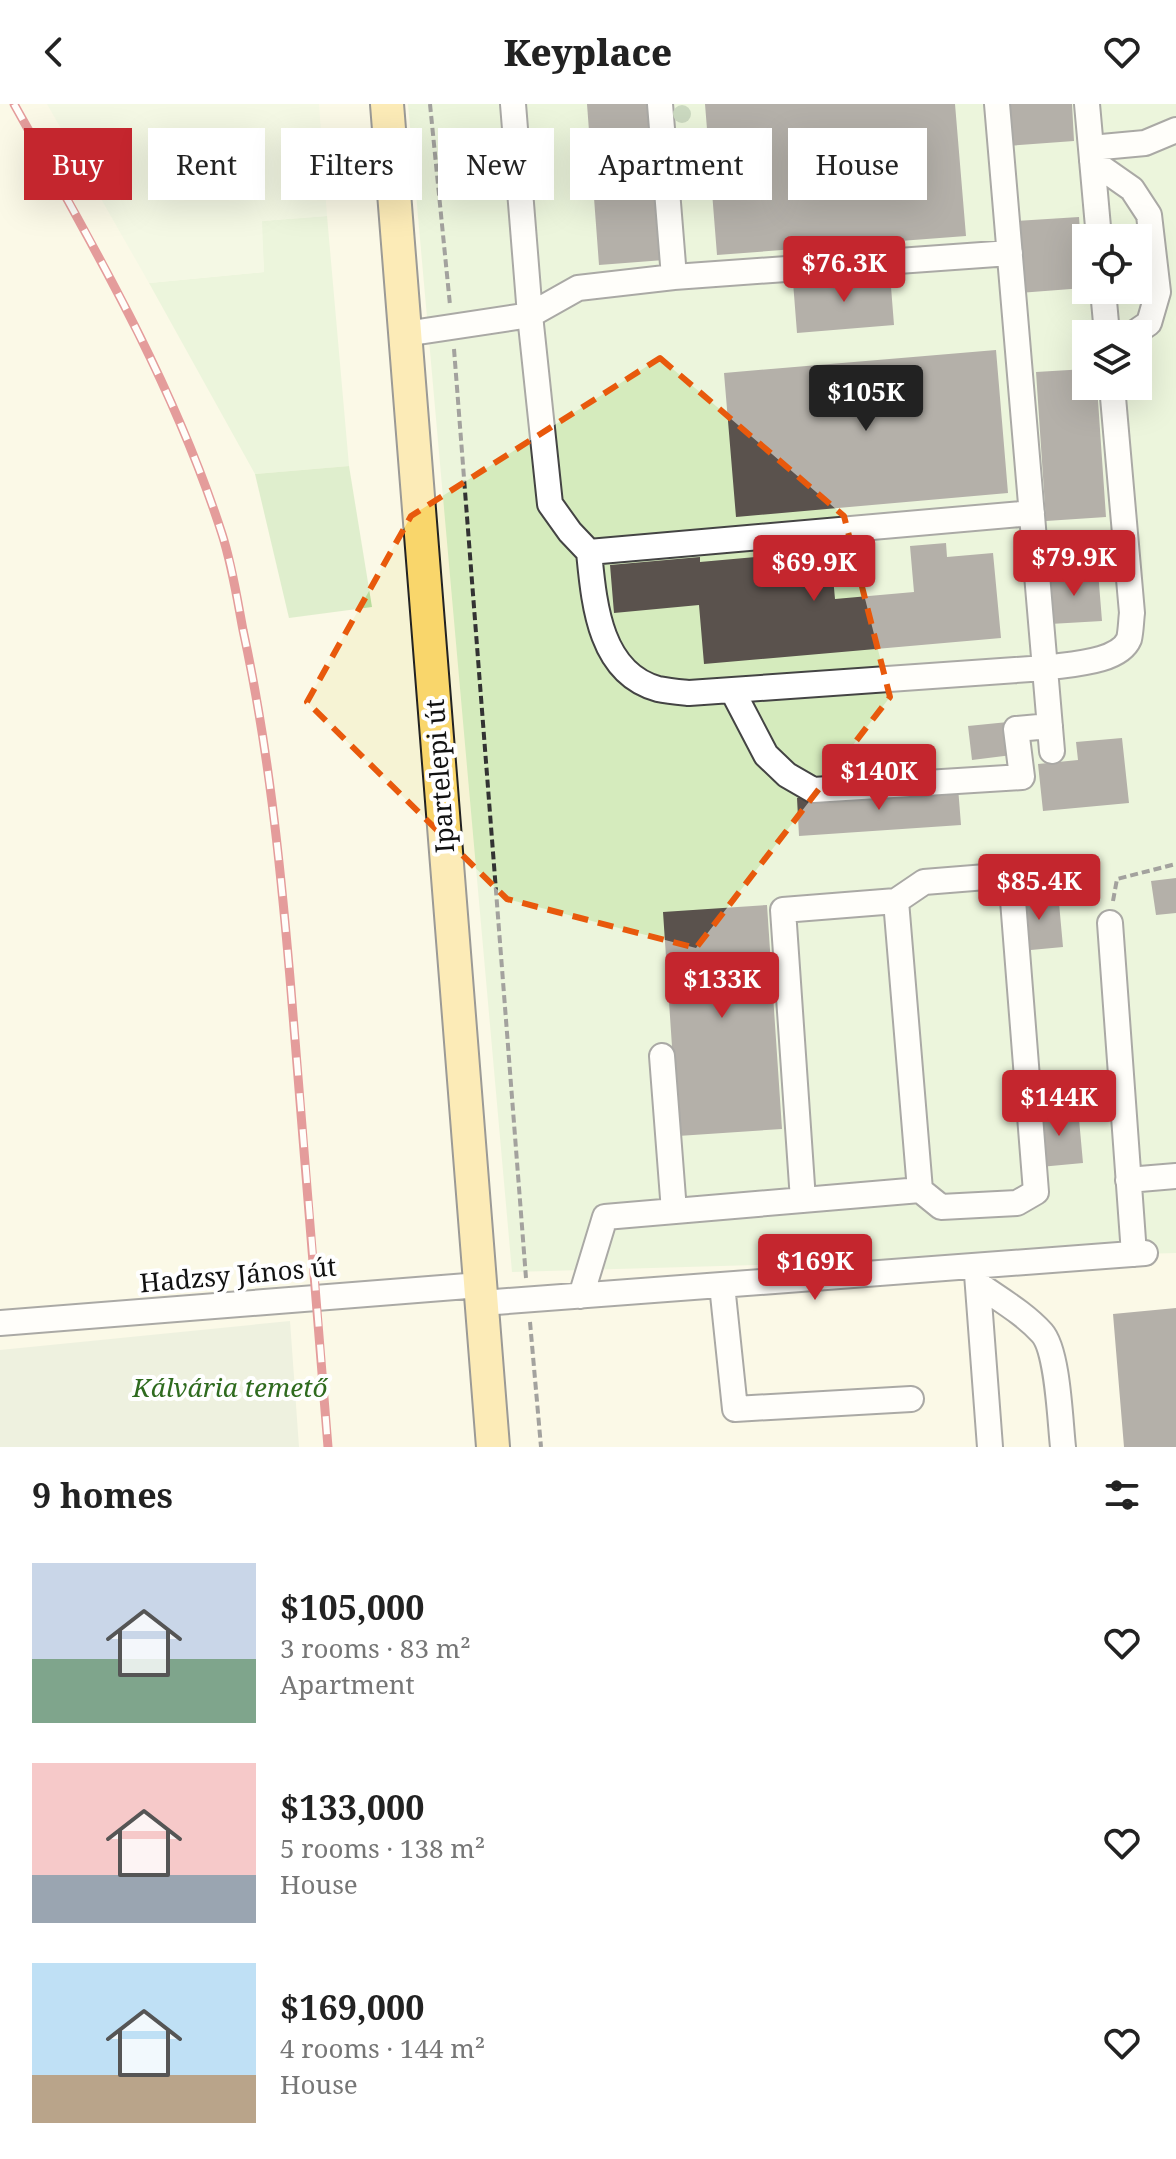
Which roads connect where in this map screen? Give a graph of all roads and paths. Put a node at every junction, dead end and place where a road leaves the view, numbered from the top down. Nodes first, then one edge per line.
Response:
1 (387, 104) edge
2 (430, 104) edge
3 (513, 104) edge
4 (660, 104) edge
5 (997, 104) edge
6 (1087, 104) edge
7 (1176, 130) edge
8 (1091, 155) junction
9 (1098, 224) edge
10 (1010, 253) junction
11 (674, 277) junction
12 (530, 315) junction
13 (1150, 320) edge
14 (452, 327) junction
15 (405, 334) junction
16 (1113, 400) edge
17 (1032, 513) junction
18 (589, 552) junction
19 (1045, 668) junction
20 (732, 690) junction
21 (1050, 726) junction
22 (1052, 751) dead end
23 (1176, 864) edge
24 (896, 901) junction
25 (1110, 923) joint
26 (662, 1056) dead end
27 (1176, 1176) edge
28 (1128, 1180) junction
29 (920, 1190) junction
30 (803, 1200) junction
31 (674, 1211) junction
32 (977, 1275) junction
33 (722, 1285) junction
34 (481, 1294) junction
35 (581, 1296) junction
36 (529, 1300) junction
37 (0, 1323) edge
38 (911, 1399) dead end
39 (493, 1447) edge
40 (541, 1447) edge
41 (990, 1447) edge
42 (1063, 1447) edge

1 - 15 main road, Ipartelepi út
2 - 14 path
3 - 12 street
4 - 11 street
5 - 10 street
6 - 8 street
7 - 8 street
8 - 9 street
8 - 13 street
10 - 11 street
10 - 17 street
11 - 12 street
12 - 14 street
12 - 18 street
14 - 15 street
14 - 36 path
15 - 34 main road, Ipartelepi út
16 - 19 street
17 - 18 street
17 - 19 street
18 - 20 street
19 - 20 street
19 - 21 street
20 - 21 street
21 - 22 street
23 - 25 path
24 - 29 street
24 - 29 street
24 - 30 street
25 - 28 street
26 - 31 street
27 - 28 street
28 - 32 street, Hadzsy János út
29 - 30 street
30 - 31 street
31 - 35 street
32 - 33 street, Hadzsy János út
32 - 41 street
32 - 42 street
33 - 35 street, Hadzsy János út
33 - 38 street
34 - 36 street, Hadzsy János út
34 - 37 street, Hadzsy János út
34 - 39 main road, Ipartelepi út
35 - 36 street, Hadzsy János út
36 - 40 path

